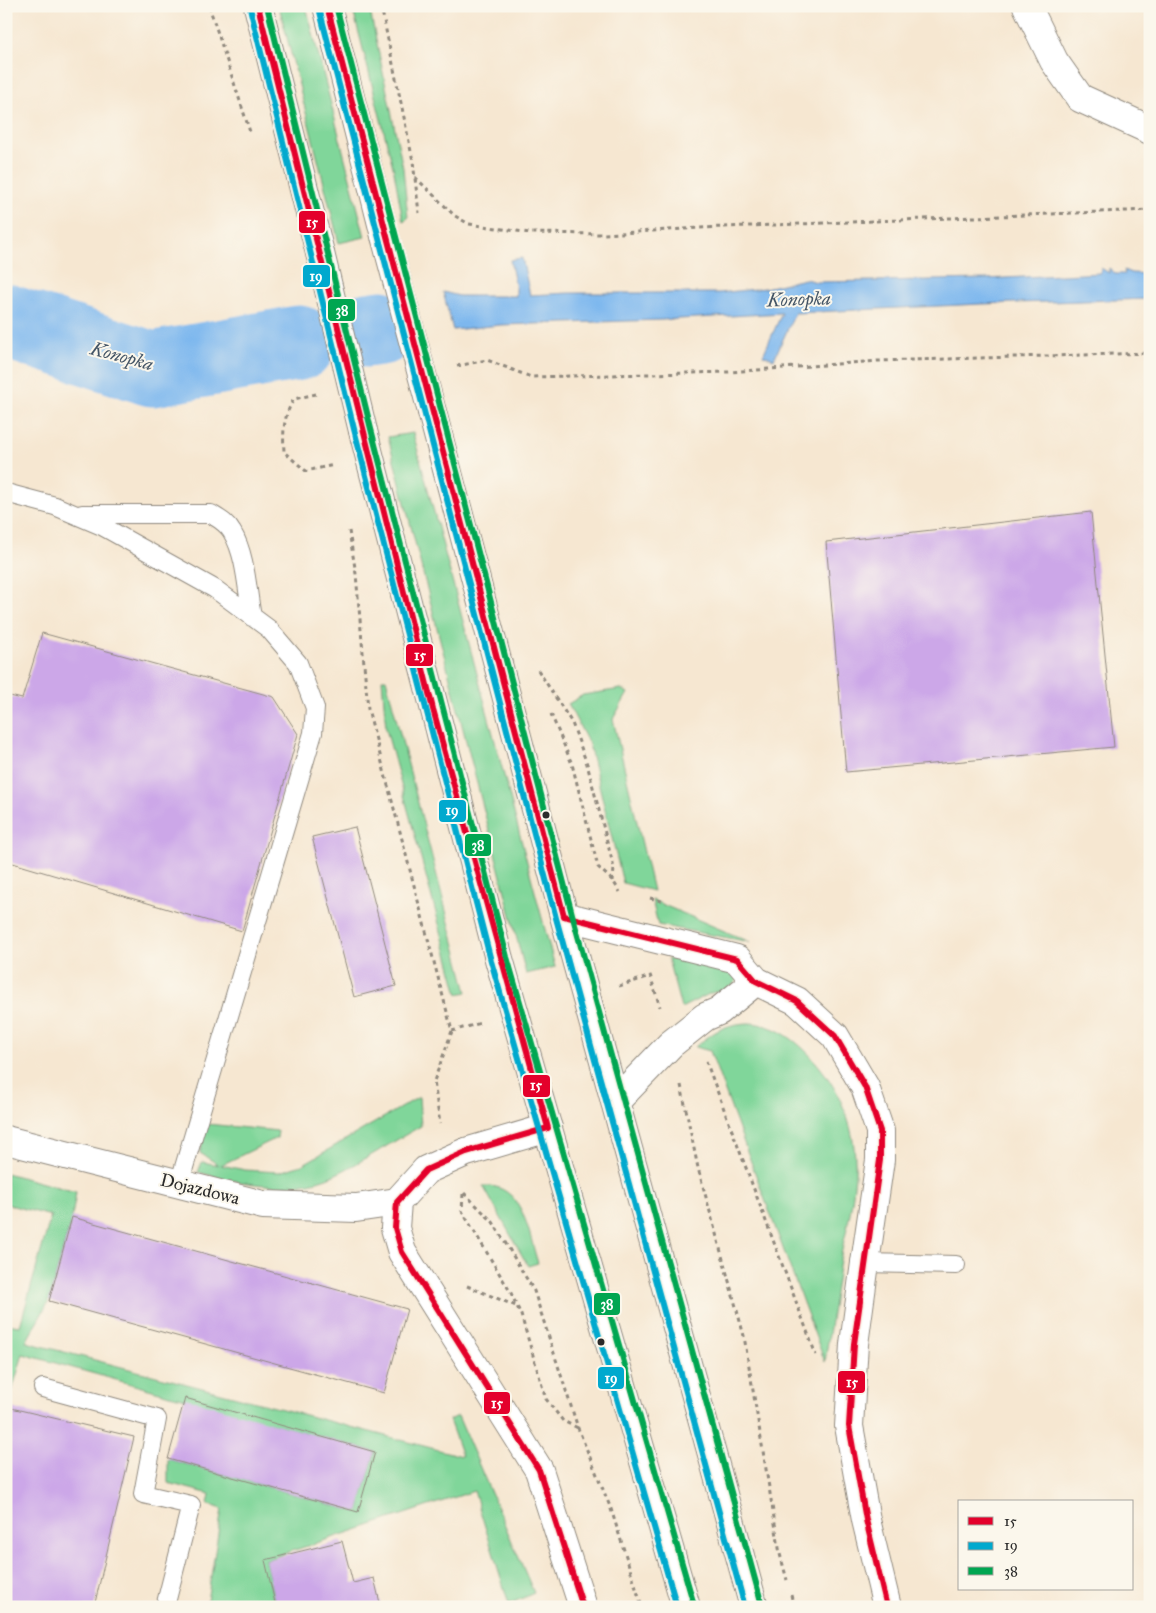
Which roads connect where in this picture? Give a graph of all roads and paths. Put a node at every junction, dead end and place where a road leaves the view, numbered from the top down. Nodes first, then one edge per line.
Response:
1 (209, 6) edge
2 (258, 6) edge
3 (327, 6) edge
4 (381, 6) edge
5 (1027, 6) edge
6 (1150, 130) edge
7 (254, 144) dead end
8 (415, 177) junction
9 (1150, 210) edge
10 (420, 220) dead end
11 (1150, 353) edge
12 (448, 368) dead end
13 (323, 393) dead end
14 (339, 473) dead end
15 (6, 494) edge
16 (74, 514) junction
17 (348, 528) dead end
18 (252, 617) junction
19 (542, 685) dead end
20 (550, 712) dead end
21 (564, 916) junction
22 (649, 969) dead end
23 (651, 976) junction
24 (756, 981) junction
25 (614, 988) dead end
26 (660, 1008) dead end
27 (474, 1024) dead end
28 (452, 1031) junction
29 (698, 1062) dead end
30 (687, 1078) dead end
31 (615, 1102) junction
32 (437, 1118) dead end
33 (548, 1128) junction
34 (6, 1140) edge
35 (179, 1184) junction
36 (397, 1202) junction
37 (865, 1264) junction
38 (956, 1265) dead end
39 (462, 1284) dead end
40 (516, 1306) junction
41 (816, 1365) dead end
42 (43, 1388) dead end
43 (578, 1428) junction
44 (780, 1554) dead end
45 (580, 1606) edge
46 (165, 1607) edge
47 (642, 1607) edge
48 (686, 1607) edge
49 (754, 1607) edge
50 (887, 1607) edge

1 - 7 path
2 - 33 main road, bridge
3 - 21 main road, bridge
4 - 8 path
5 - 6 main road
8 - 9 path
8 - 10 path
11 - 12 path
13 - 14 path
15 - 16 lane
16 - 18 lane
16 - 18 lane
17 - 28 path
18 - 35 lane
19 - 20 path
21 - 24 main road
21 - 31 main road
22 - 23 path
23 - 25 path
23 - 26 path
24 - 31 main road
24 - 37 main road
27 - 28 path
28 - 32 path
29 - 41 path
30 - 44 path
31 - 49 main road
33 - 36 main road
33 - 48 main road
34 - 35 main road, Dojazdowa
35 - 36 main road, Dojazdowa
36 - 45 main road
37 - 38 lane
37 - 50 main road
39 - 40 path
40 - 43 path
40 - 43 path
42 - 46 lane
43 - 47 path

